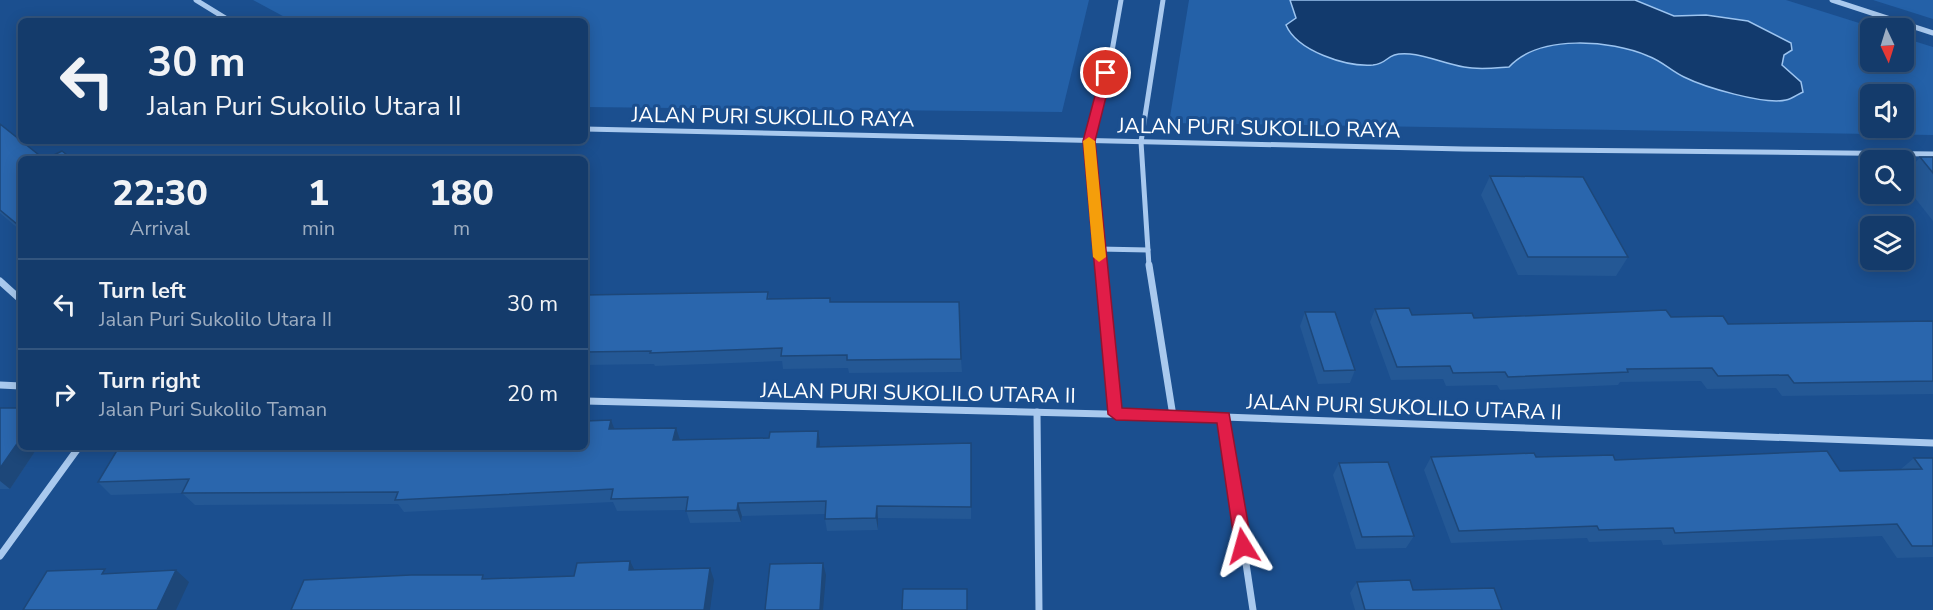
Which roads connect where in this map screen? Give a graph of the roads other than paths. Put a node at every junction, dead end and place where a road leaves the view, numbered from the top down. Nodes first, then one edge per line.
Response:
1 (196, 0) edge
2 (1121, 0) edge
3 (1163, 0) edge
4 (1832, 0) edge
5 (225, 18) edge
6 (1933, 33) edge
7 (588, 129) edge
8 (1089, 141) junction
9 (1142, 142) junction
10 (1933, 154) edge
11 (1099, 249) junction
12 (1148, 250) junction
13 (0, 281) edge
14 (18, 297) edge
15 (0, 385) edge
16 (18, 386) edge
17 (588, 401) edge
18 (1037, 412) junction
19 (1116, 414) junction
20 (1173, 416) junction
21 (1224, 417) junction
22 (1933, 443) edge
23 (77, 450) edge
24 (0, 556) edge
25 (1039, 610) edge
26 (1253, 610) edge

1 - 5 street
2 - 8 street
3 - 9 street
4 - 6 street
7 - 8 street, JALAN PURI SUKOLILO RAYA
8 - 9 street, JALAN PURI SUKOLILO RAYA
8 - 11 street
9 - 10 street, JALAN PURI SUKOLILO RAYA
9 - 12 street
11 - 12 street
11 - 19 street
12 - 20 street
13 - 14 street
15 - 16 street
17 - 18 street, JALAN PURI SUKOLILO UTARA II
18 - 19 street, JALAN PURI SUKOLILO UTARA II
18 - 25 street
19 - 20 street, JALAN PURI SUKOLILO UTARA II
20 - 21 street, JALAN PURI SUKOLILO UTARA II
21 - 22 street, JALAN PURI SUKOLILO UTARA II
21 - 26 street
23 - 24 street

